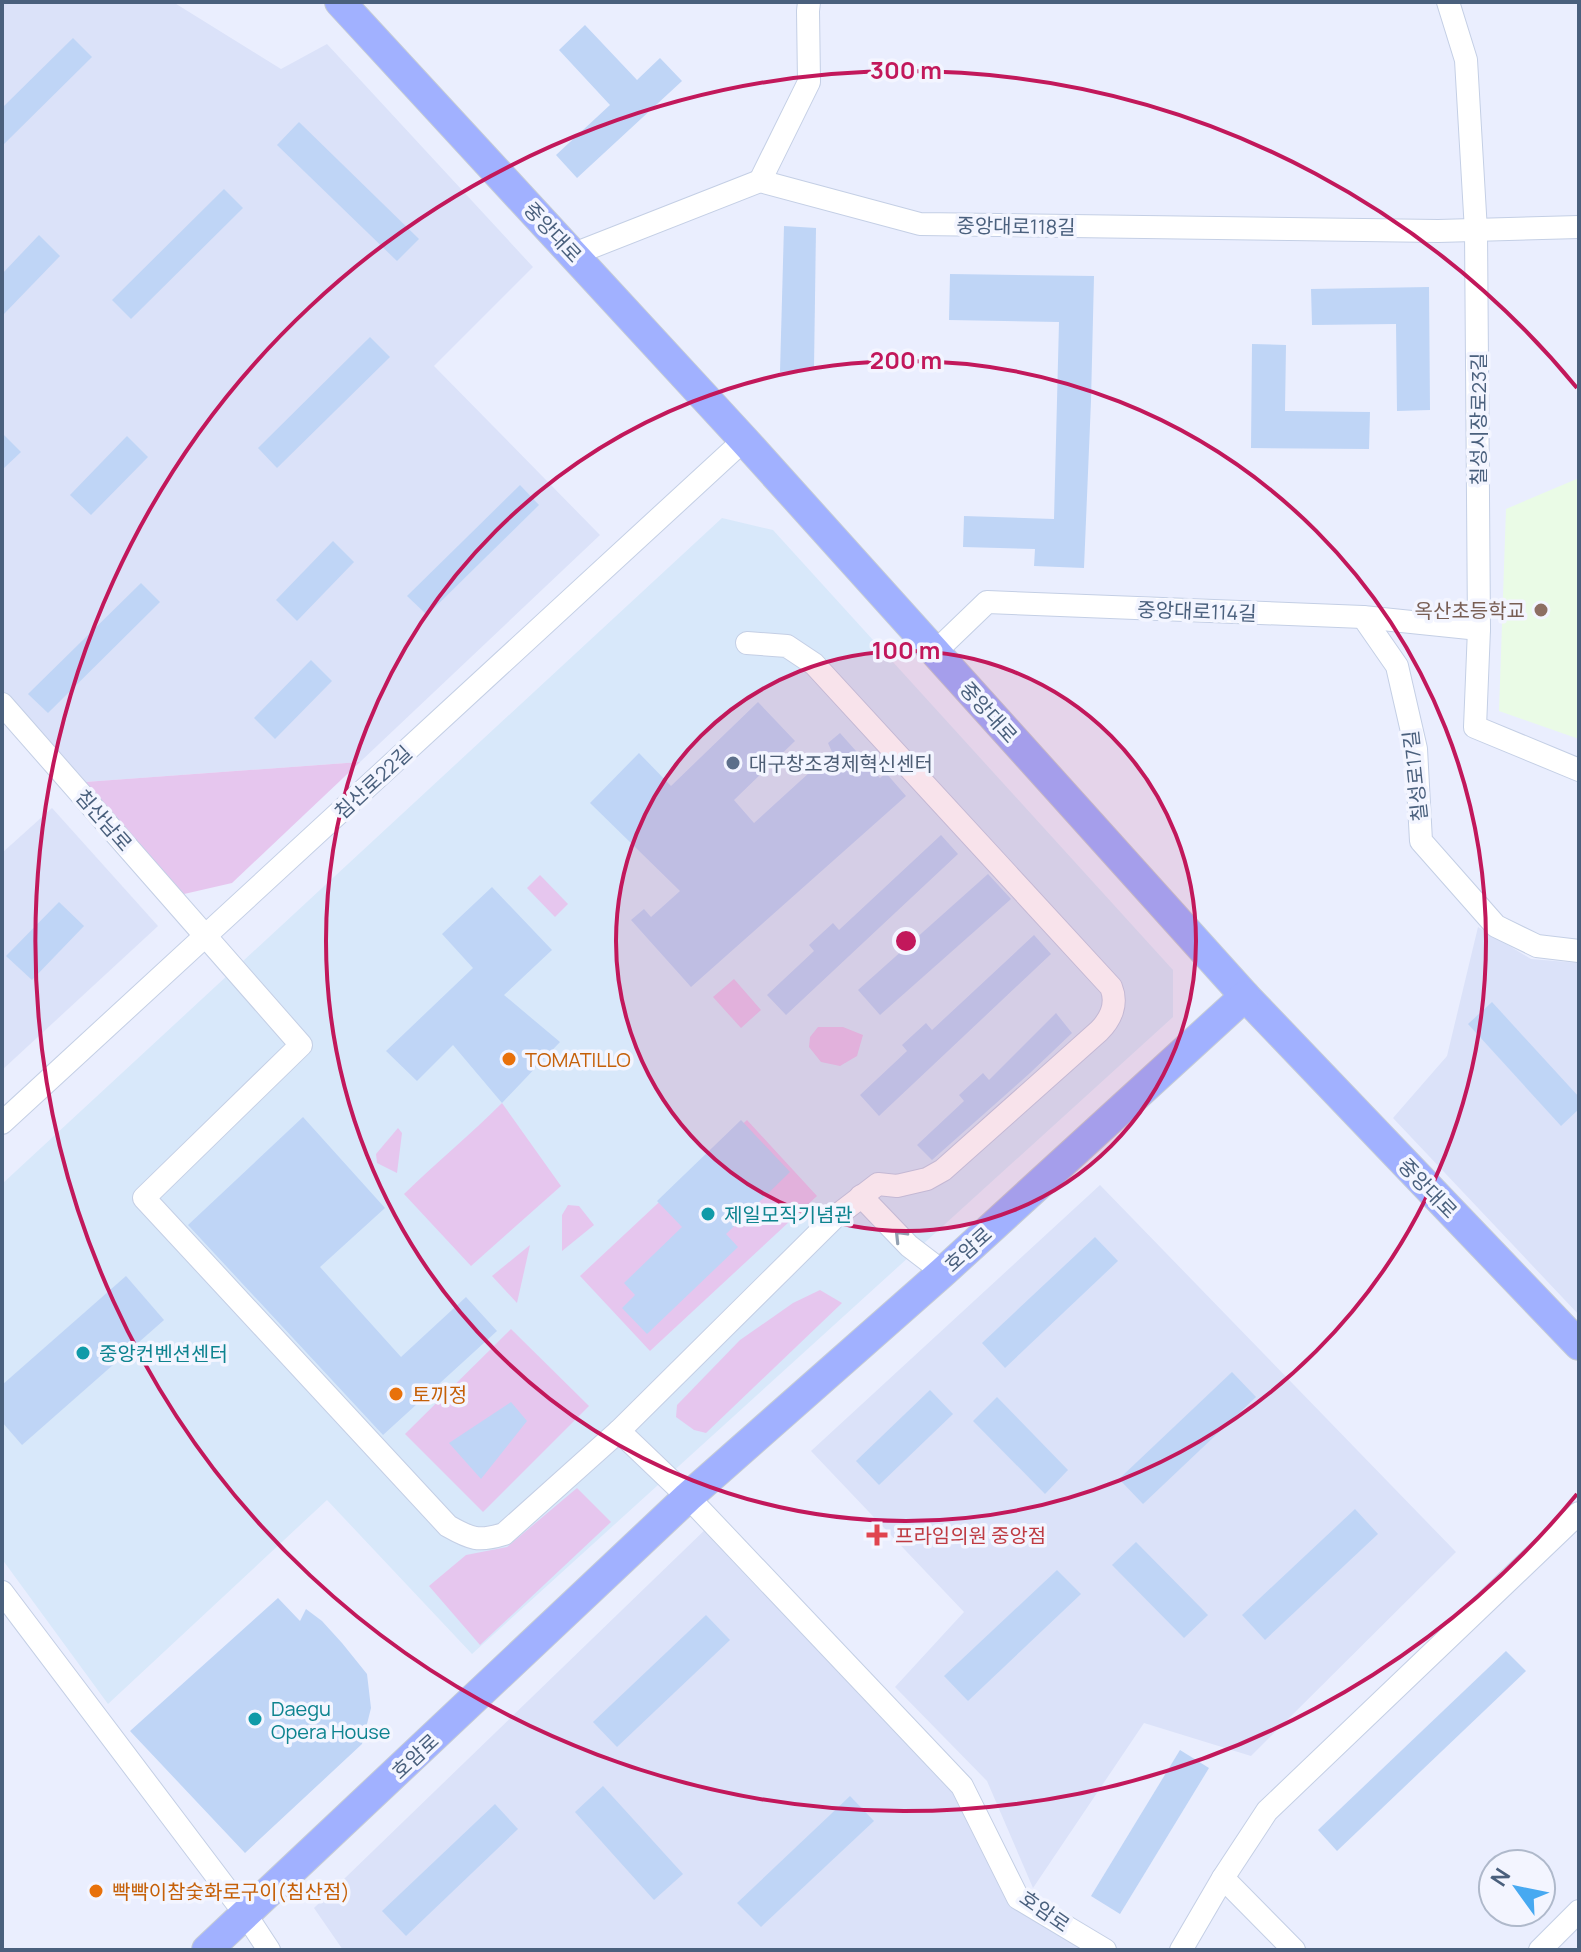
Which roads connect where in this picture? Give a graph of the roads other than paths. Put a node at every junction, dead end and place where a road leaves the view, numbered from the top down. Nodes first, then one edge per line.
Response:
1 (340, 2) edge
2 (809, 2) edge
3 (1448, 2) edge
4 (760, 181) junction
5 (1579, 227) edge
6 (1476, 231) junction
7 (574, 254) junction
8 (744, 440) junction
9 (1363, 617) junction
10 (1479, 629) junction
11 (747, 643) dead end
12 (935, 652) junction
13 (2, 704) edge
14 (1579, 770) edge
15 (206, 936) junction
16 (1579, 951) edge
17 (1245, 996) junction
18 (2, 1123) edge
19 (861, 1196) junction
20 (943, 1272) junction
21 (1579, 1345) edge
22 (619, 1431) junction
23 (688, 1497) junction
24 (1579, 1513) edge
25 (2, 1592) edge
26 (1223, 1878) junction
27 (1579, 1911) edge
28 (246, 1915) junction
29 (207, 1950) edge
30 (269, 1950) edge
31 (1105, 1950) edge
32 (1181, 1950) edge
33 (1294, 1950) edge
34 (1540, 1950) edge

1 - 7 main road, 중앙대로
2 - 4 street
3 - 6 street, 칠성시장로23길
4 - 6 street, 중앙대로118길
4 - 7 street
5 - 6 street, 중앙대로118길
6 - 10 street, 칠성시장로23길
7 - 8 main road, 중앙대로
8 - 12 main road, 중앙대로
8 - 15 street, 침산로22길
9 - 10 street, 중앙대로114길
9 - 12 street, 중앙대로114길
9 - 16 street, 칠성로17길
10 - 14 street, 칠성시장로23길
11 - 19 street
12 - 17 main road, 중앙대로
13 - 15 street, 침산남로
15 - 18 street, 침산로22길
15 - 22 street, 침산남로
17 - 20 main road, 호암로
17 - 21 main road, 중앙대로
20 -> 19 street
19 - 22 street
20 - 23 main road, 호암로
22 - 23 street
23 - 28 main road, 호암로
23 - 31 street, 호암로
24 - 26 street
25 - 28 street
26 - 32 street
26 - 33 street
27 - 34 street
28 - 29 main road, 호암로
28 - 30 street

